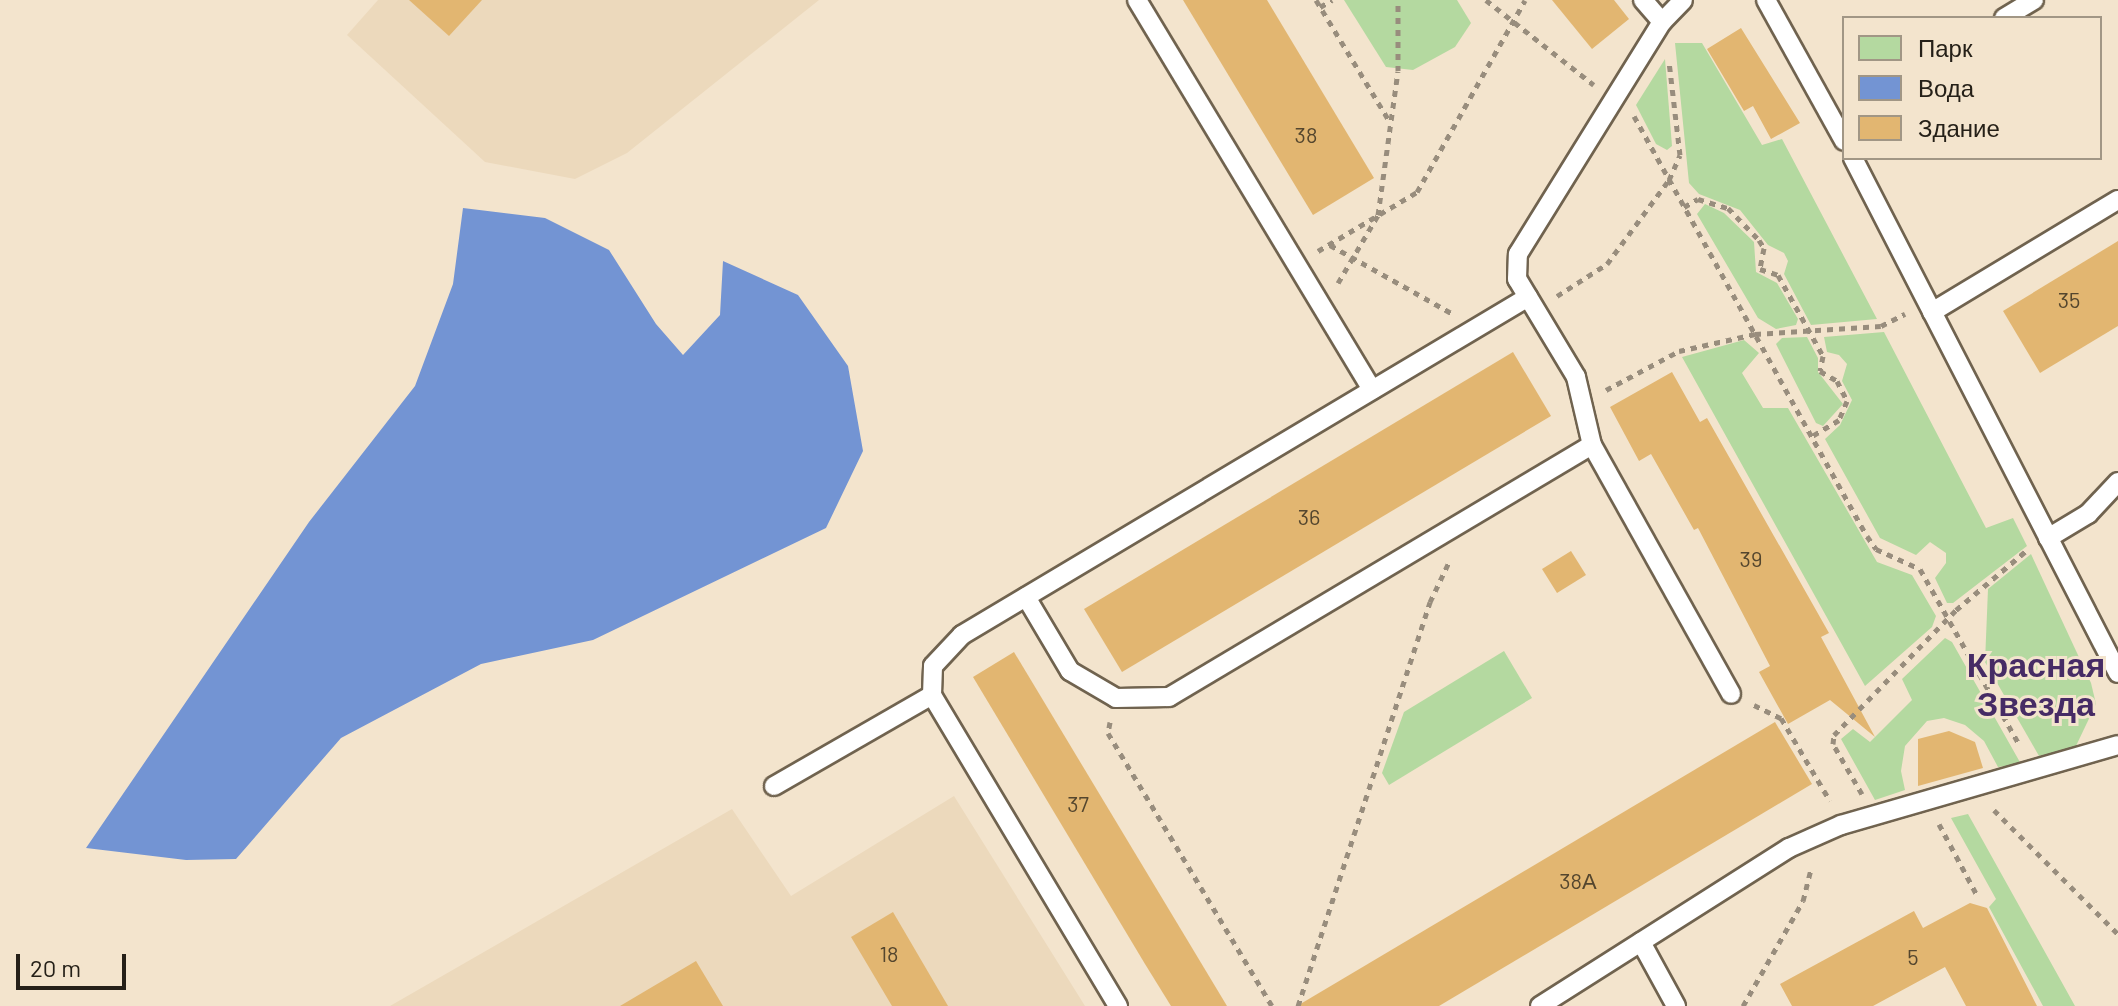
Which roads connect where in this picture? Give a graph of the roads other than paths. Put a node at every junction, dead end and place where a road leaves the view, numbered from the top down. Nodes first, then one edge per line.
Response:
1 (1137, 0) edge
2 (1643, 0) edge
3 (1683, 0) edge
4 (1766, 0) edge
5 (2034, 0) edge
6 (2007, 16) edge
7 (1662, 22) junction
8 (1839, 117) edge
9 (1854, 160) edge
10 (2118, 200) edge
11 (1531, 302) junction
12 (1930, 308) junction
13 (1372, 390) junction
14 (1592, 445) junction
15 (2118, 482) edge
16 (2048, 538) junction
17 (1026, 597) junction
18 (2118, 673) edge
19 (1731, 694) road end
20 (932, 695) junction
21 (2118, 745) edge
22 (774, 786) dead end
23 (1641, 942) junction
24 (1118, 1006) edge
25 (1540, 1006) edge
26 (1676, 1006) edge

1 - 13 lane
2 - 7 lane
3 - 7 lane
4 - 8 lane
5 - 6 lane
7 - 11 lane
9 - 12 lane
10 - 12 lane
11 - 13 lane
11 - 14 lane
12 - 16 lane
13 - 17 lane
14 - 17 lane
14 - 19 lane
15 - 16 lane
16 - 18 lane
17 - 20 lane
20 - 22 lane
20 - 24 lane
21 - 23 lane
23 - 25 lane
23 - 26 lane

